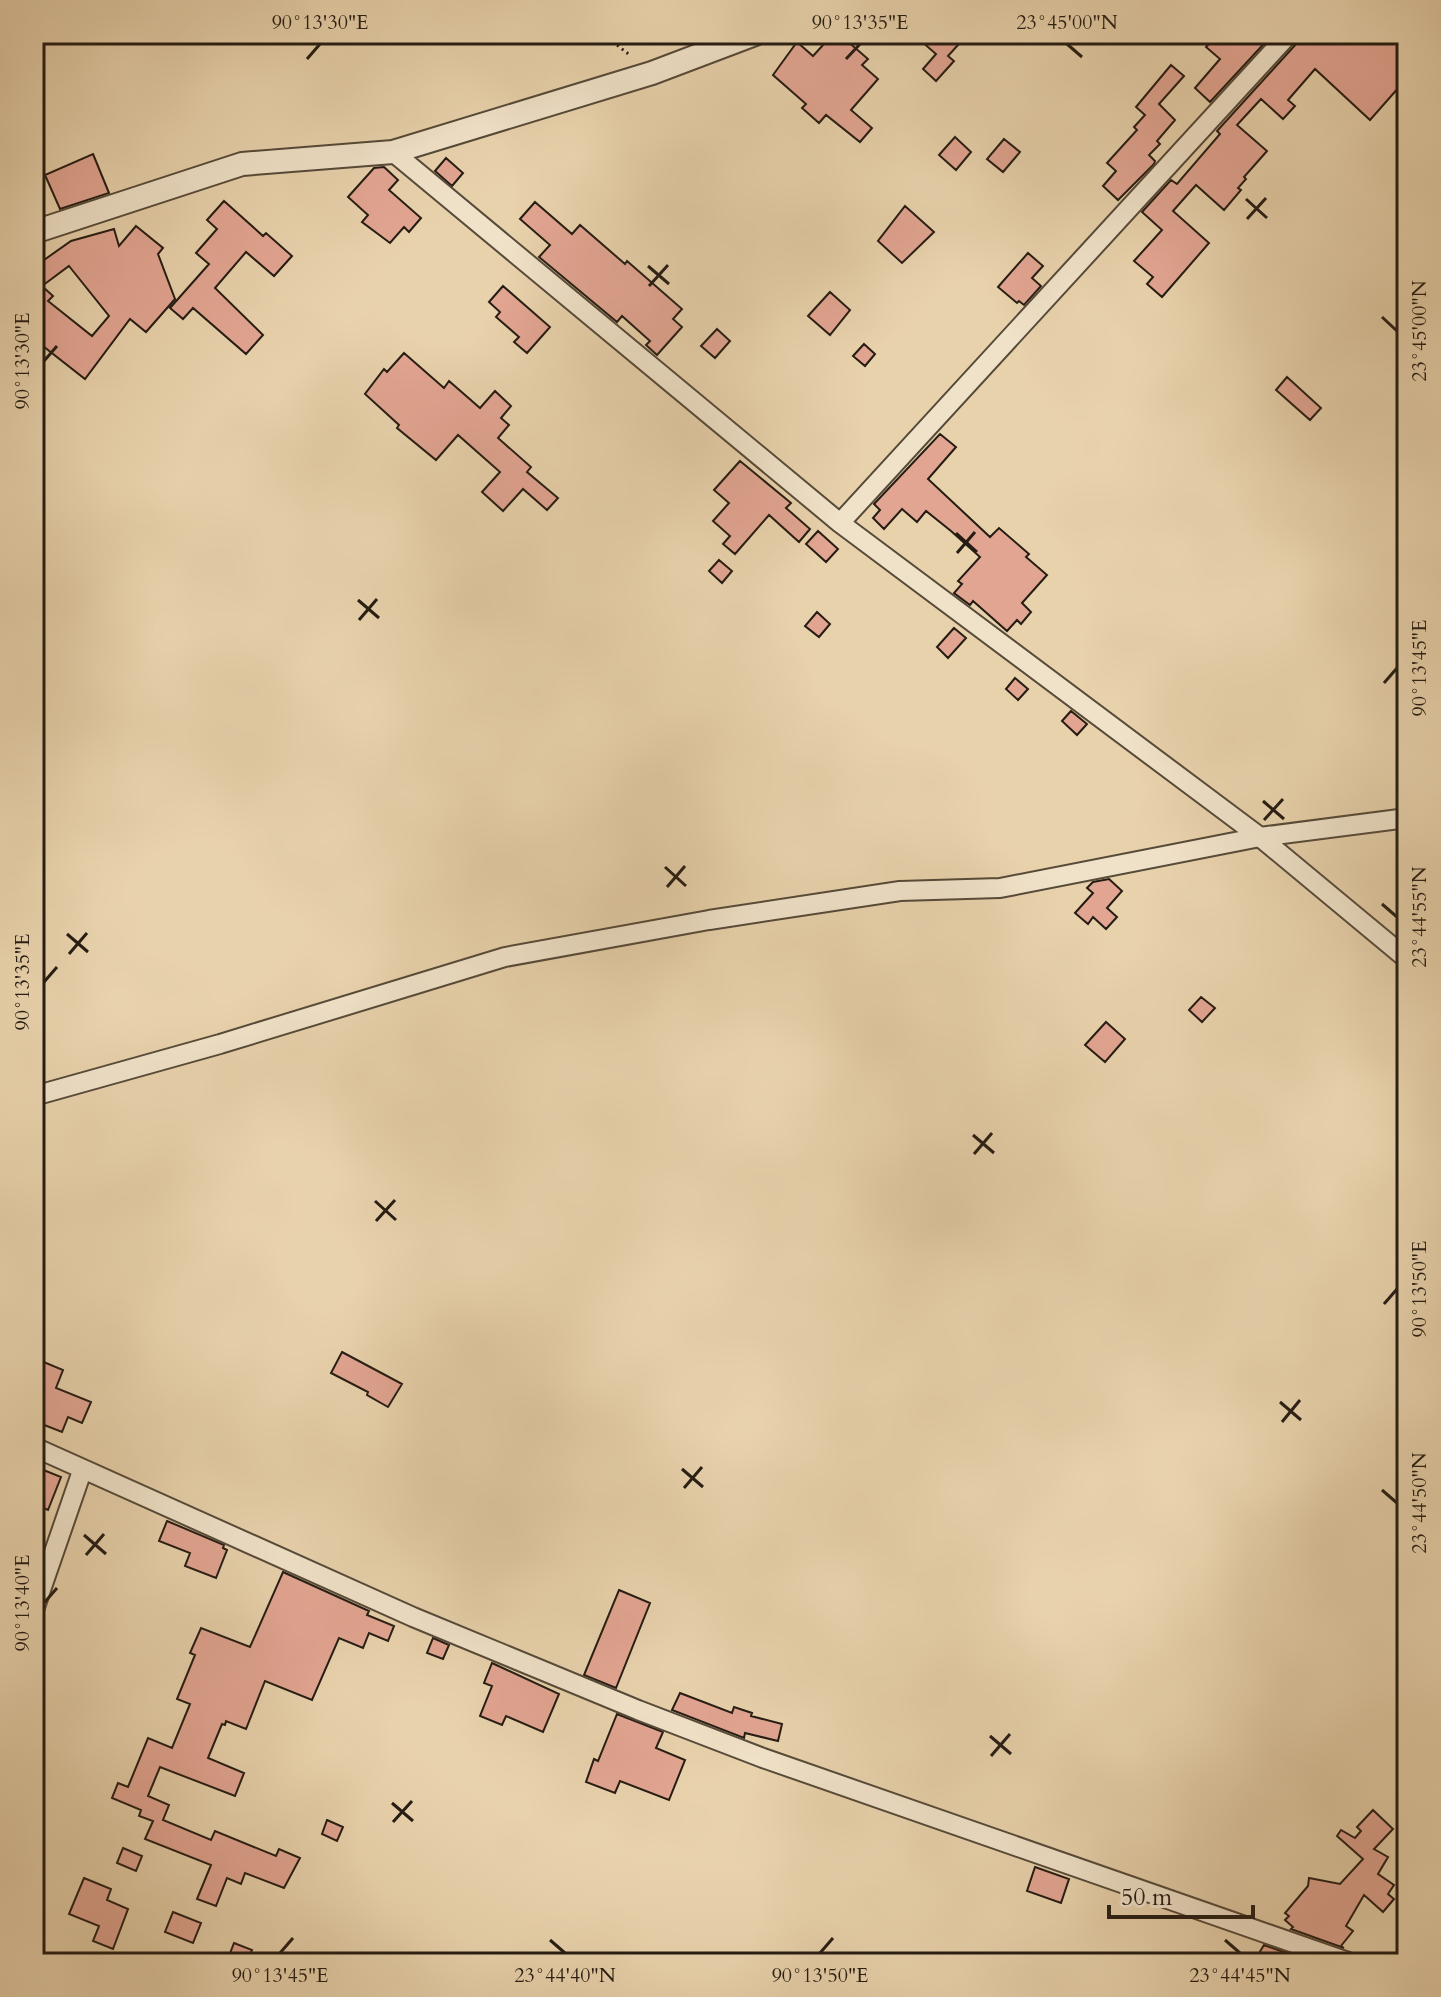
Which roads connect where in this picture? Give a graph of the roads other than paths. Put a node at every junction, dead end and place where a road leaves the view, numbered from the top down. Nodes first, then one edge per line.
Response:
1 (755, 34) edge
2 (1289, 34) edge
3 (393, 152) junction
4 (34, 232) edge
5 (840, 523) junction
6 (1407, 818) edge
7 (1260, 837) junction
8 (1407, 959) edge
9 (34, 1096) edge
10 (34, 1447) edge
11 (82, 1471) junction
12 (34, 1610) edge
13 (1351, 1963) edge

1 - 3 street
2 - 5 street
3 - 4 street
3 - 5 street
5 - 7 street
6 - 7 street
7 - 8 street
7 - 9 street
10 - 11 street
11 - 12 street
11 - 13 street

